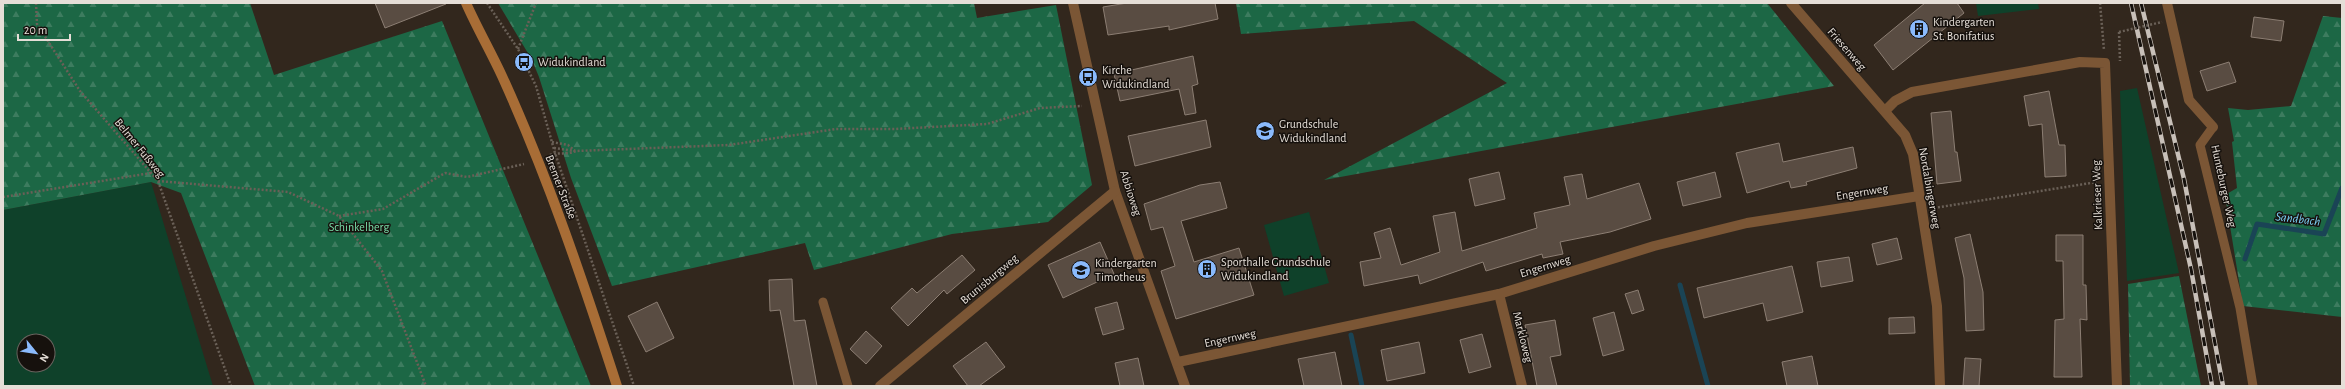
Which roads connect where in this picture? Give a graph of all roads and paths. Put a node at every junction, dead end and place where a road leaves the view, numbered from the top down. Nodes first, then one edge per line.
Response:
1 (36, 3) edge
2 (466, 3) edge
3 (487, 3) edge
4 (536, 3) edge
5 (1072, 3) edge
6 (1791, 3) edge
7 (2100, 3) edge
8 (2167, 3) edge
9 (2162, 22) dead end
10 (518, 49) junction
11 (2105, 63) junction
12 (2120, 69) dead end
13 (1095, 105) junction
14 (1884, 111) junction
15 (2213, 127) joint
16 (552, 142) junction
17 (554, 148) junction
18 (576, 151) junction
19 (555, 153) junction
20 (518, 166) dead end
21 (151, 173) junction
22 (2109, 180) junction
23 (158, 181) junction
24 (1115, 191) junction
25 (1919, 196) junction
26 (3, 198) edge
27 (1922, 210) junction
28 (339, 216) junction
29 (1499, 294) junction
30 (823, 302) dead end
31 (1178, 362) junction
32 (231, 386) edge
33 (426, 386) edge
34 (617, 386) edge
35 (634, 386) edge
36 (848, 386) edge
37 (880, 386) edge
38 (1185, 386) edge
39 (1522, 386) edge
40 (1940, 386) edge
41 (2117, 386) edge
42 (2253, 386) edge

1 - 21 path, Belmer Fußweg
2 - 34 main road, Bremer Straße
3 - 10 path
4 - 10 path
5 - 13 street, Abbioweg
6 - 14 street, Friesenweg
7 - 11 path
8 - 15 street, Hunteburger Weg
9 - 12 path, bridge
10 - 16 path
11 - 14 street
11 - 22 street, Kalkrieser Weg
13 - 18 path
13 - 24 street, Abbioweg
14 - 25 street, Nordalbingerweg
15 - 42 lane, Hunteburger Weg
16 - 17 path
16 - 18 path
17 - 18 path
17 - 19 path
18 - 19 path
19 - 35 path
20 - 28 path
21 - 23 path, Belmer Fußweg
21 - 26 path
22 - 27 path
22 - 41 street, Kalkrieser Weg
23 - 28 path
23 - 32 path, Belmer Fußweg
24 - 31 street, Abbioweg
24 - 37 street, Brunisburgweg
25 - 27 street, Nordalbingerweg
25 - 29 street, Engernweg
27 - 40 street, Nordalbingerweg
28 - 33 path
29 - 31 street, Engernweg
29 - 39 street, Markloweg
30 - 36 lane
31 - 38 street, Abbioweg

